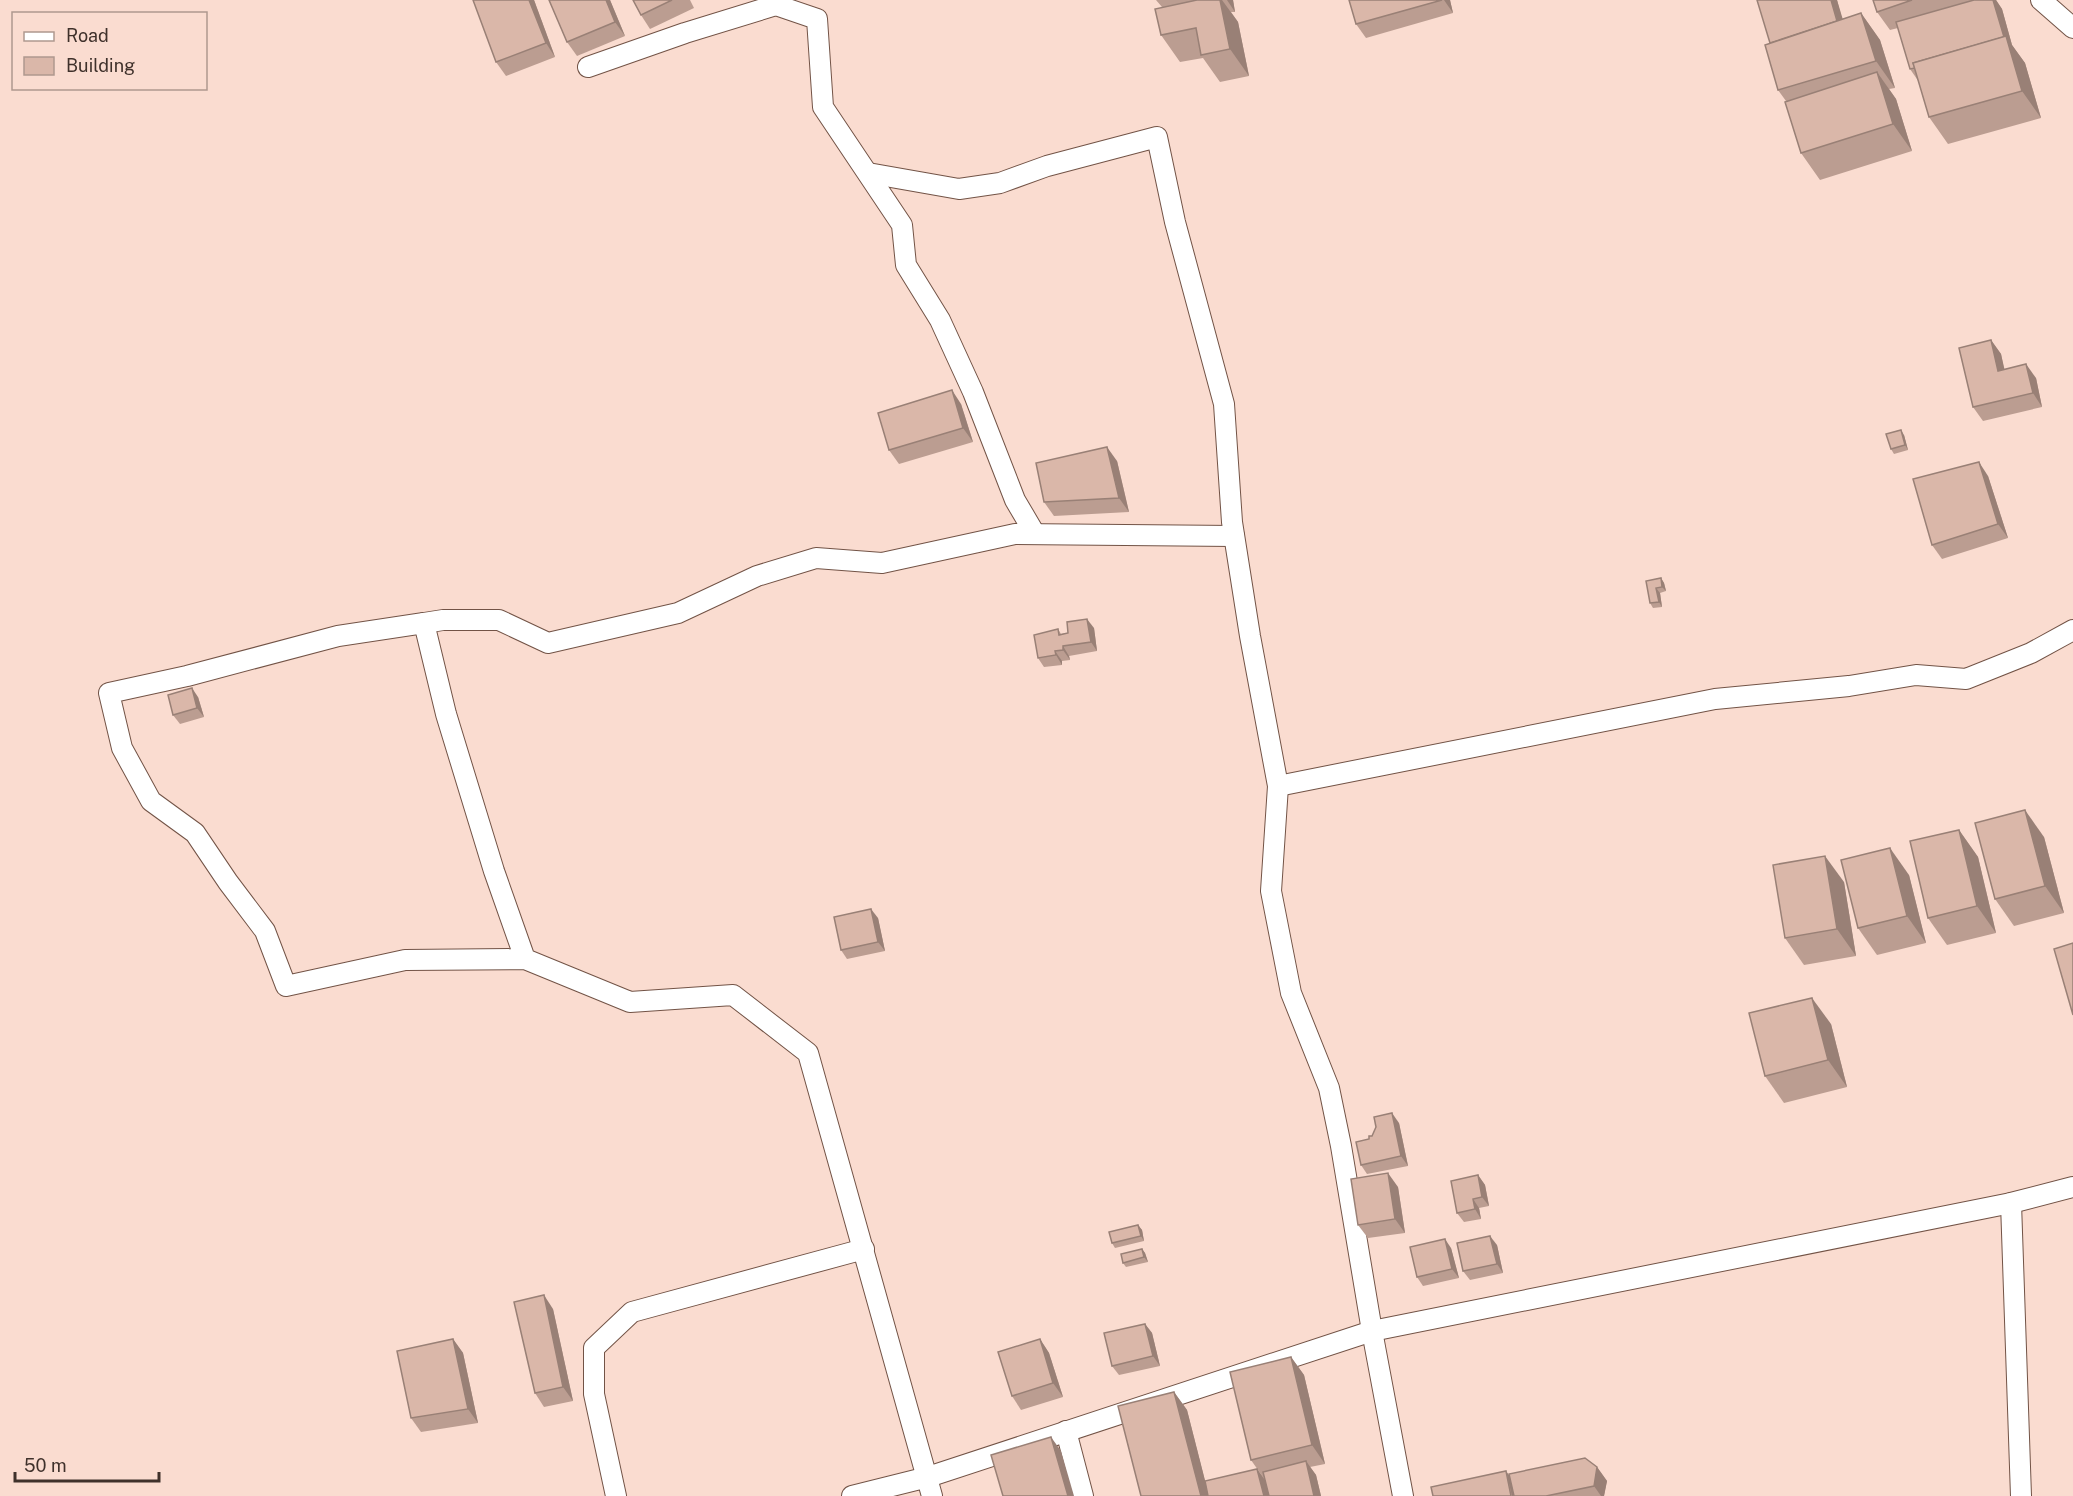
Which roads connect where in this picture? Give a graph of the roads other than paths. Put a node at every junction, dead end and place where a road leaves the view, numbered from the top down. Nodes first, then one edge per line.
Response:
1 (2041, 0) edge
2 (2073, 28) edge
3 (588, 67) dead end
4 (868, 173) junction
5 (1035, 534) junction
6 (1234, 536) junction
7 (424, 623) junction
8 (2073, 630) edge
9 (1278, 786) junction
10 (525, 959) junction
11 (2073, 1187) edge
12 (2012, 1203) junction
13 (864, 1250) junction
14 (1372, 1331) junction
15 (1066, 1431) junction
16 (930, 1486) edge
17 (616, 1496) edge
18 (852, 1496) edge
19 (1083, 1496) edge
20 (1403, 1496) edge
21 (2021, 1496) edge

1 - 2 street
3 - 4 street
4 - 5 street
4 - 6 street
5 - 6 street
5 - 7 street
6 - 9 street
7 - 10 street
7 - 10 street
8 - 9 street
9 - 14 street
10 - 13 street
11 - 12 street
12 - 14 street
12 - 21 street
13 - 16 street
13 - 17 street
14 - 15 street
14 - 20 street
15 - 16 street
15 - 19 street
16 - 18 street

